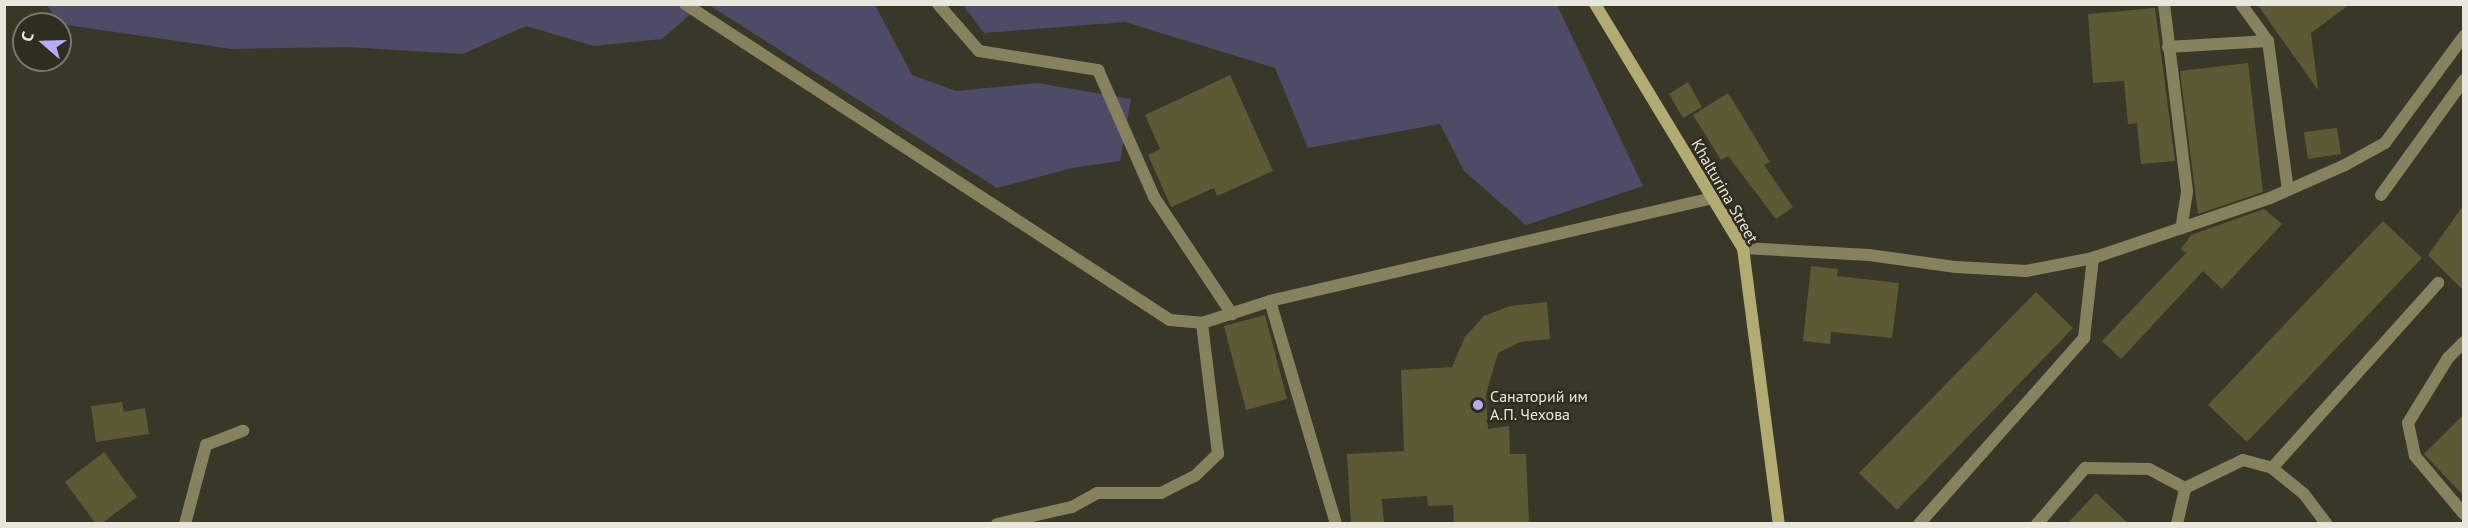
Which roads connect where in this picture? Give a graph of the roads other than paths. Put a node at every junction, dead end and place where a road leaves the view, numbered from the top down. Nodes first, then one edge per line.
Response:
1 (684, 4) edge
2 (938, 4) edge
3 (1594, 4) edge
4 (2164, 4) edge
5 (2241, 4) edge
6 (2463, 36) edge
7 (2268, 41) junction
8 (2168, 47) junction
9 (2463, 80) edge
10 (2289, 190) junction
11 (2381, 195) dead end
12 (1712, 198) junction
13 (2181, 229) junction
14 (1743, 248) junction
15 (2092, 258) junction
16 (2438, 283) dead end
17 (1270, 301) junction
18 (1232, 314) junction
19 (1202, 323) junction
20 (2463, 342) edge
21 (243, 431) dead end
22 (2272, 468) junction
23 (2185, 488) junction
24 (2463, 514) edge
25 (185, 524) edge
26 (997, 524) edge
27 (1336, 524) edge
28 (1779, 524) edge
29 (1919, 524) edge
30 (2037, 524) edge
31 (2177, 524) edge
32 (2327, 524) edge

1 - 19 street
2 - 18 street
3 - 12 street, Khalturina Street
4 - 8 street
5 - 7 street
6 - 10 street
7 - 8 street
7 - 10 street
8 - 13 street
9 - 11 street
10 - 13 street
12 - 14 street, Khalturina Street
12 - 17 street
13 - 15 street
14 - 15 street
14 - 28 street, Khalturina Street
15 - 29 street
16 - 22 street
17 - 18 street
17 - 27 street
18 - 19 street
19 - 26 street
20 - 24 street
21 - 25 street
22 - 23 street
22 - 32 street
23 - 30 street
23 - 31 street

